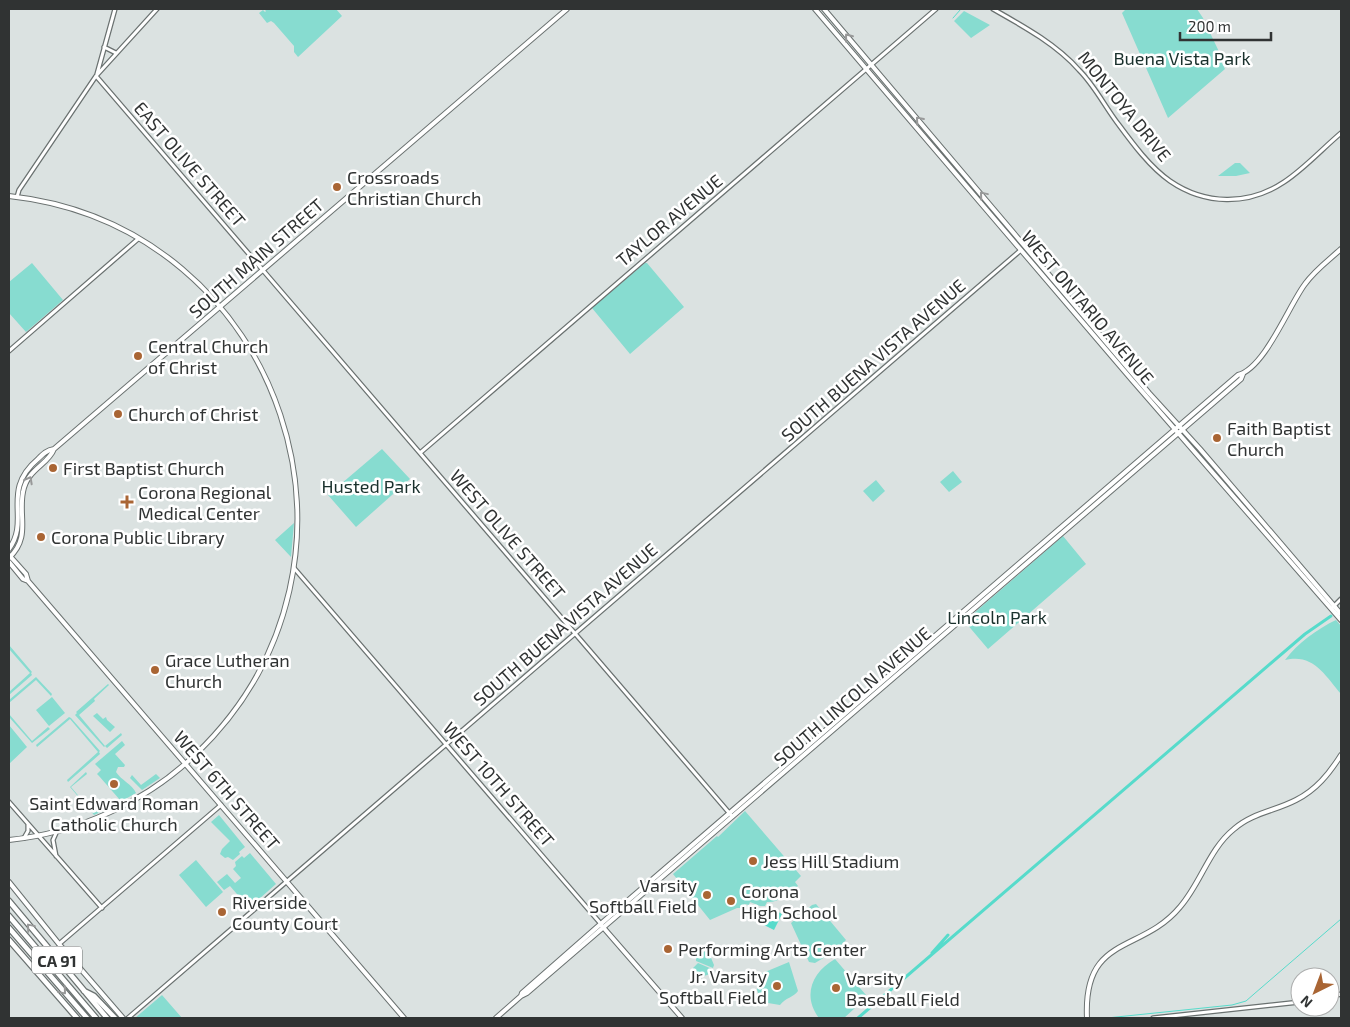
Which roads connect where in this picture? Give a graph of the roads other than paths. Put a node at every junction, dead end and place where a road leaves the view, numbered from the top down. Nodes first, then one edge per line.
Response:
1 (115, 9) edge
2 (157, 9) edge
3 (566, 9) edge
4 (815, 9) edge
5 (824, 9) edge
6 (936, 9) edge
7 (993, 9) edge
8 (104, 47) junction
9 (116, 54) junction
10 (871, 65) junction
11 (866, 68) junction
12 (96, 75) junction
13 (1341, 133) edge
14 (9, 196) edge
15 (17, 197) junction
16 (138, 239) junction
17 (1341, 249) edge
18 (1021, 250) junction
19 (263, 270) junction
20 (220, 307) junction
21 (9, 351) edge
22 (1181, 427) junction
23 (1176, 431) junction
24 (54, 449) junction
25 (420, 453) junction
26 (9, 549) edge
27 (9, 556) edge
28 (9, 562) edge
29 (294, 568) junction
30 (28, 580) junction
31 (1341, 599) edge
32 (1334, 605) junction
33 (1330, 609) junction
34 (1341, 614) edge
35 (1341, 620) edge
36 (576, 634) junction
37 (446, 744) junction
38 (1341, 755) edge
39 (186, 764) junction
40 (9, 802) edge
41 (221, 805) junction
42 (732, 815) junction
43 (28, 824) junction
44 (58, 830) junction
45 (38, 835) junction
46 (24, 838) junction
47 (9, 840) edge
48 (56, 856) junction
49 (9, 882) edge
50 (287, 882) junction
51 (9, 901) edge
52 (102, 908) junction
53 (9, 916) edge
54 (602, 926) junction
55 (9, 928) edge
56 (9, 940) edge
57 (59, 944) junction
58 (82, 990) junction
59 (1290, 1003) edge
60 (77, 1018) edge
61 (86, 1018) edge
62 (96, 1018) edge
63 (107, 1018) edge
64 (115, 1018) edge
65 (123, 1018) edge
66 (128, 1018) edge
67 (404, 1018) edge
68 (496, 1018) edge
69 (682, 1018) edge
70 (1087, 1018) edge
71 (1152, 1018) edge

1 - 8 street
2 - 9 street
3 - 19 main road, SOUTH MAIN STREET
4 - 11 main road, WEST ONTARIO AVENUE
10 -> 5 main road, WEST ONTARIO AVENUE
6 - 10 street, TAYLOR AVENUE
7 - 13 street, MONTOYA DRIVE
8 - 9 street
8 - 12 street
9 - 12 street
10 - 11 street, TAYLOR AVENUE
22 -> 10 main road, WEST ONTARIO AVENUE
11 - 18 main road, WEST ONTARIO AVENUE
11 - 25 street, TAYLOR AVENUE
12 - 15 street
12 - 19 street, EAST OLIVE STREET
14 - 15 main road
15 - 16 main road
16 - 20 main road
16 - 21 street
17 - 22 main road, SOUTH LINCOLN AVENUE
18 - 23 main road, WEST ONTARIO AVENUE
18 - 36 street, SOUTH BUENA VISTA AVENUE
19 - 20 main road, SOUTH MAIN STREET
19 - 25 street, WEST OLIVE STREET
20 - 24 main road, SOUTH MAIN STREET
20 - 29 main road
22 - 23 main road, SOUTH LINCOLN AVENUE
22 - 32 main road, WEST ONTARIO AVENUE
23 - 33 main road, WEST ONTARIO AVENUE
23 - 42 main road, SOUTH LINCOLN AVENUE
24 - 26 main road, SOUTH MAIN STREET
27 -> 24 main road, SOUTH MAIN STREET
25 - 36 street, WEST OLIVE STREET
27 - 30 main road, WEST 6TH STREET
28 - 30 main road, WEST 6TH STREET
29 - 37 street, WEST 10TH STREET
29 - 39 main road
30 - 39 main road, WEST 6TH STREET
31 - 32 street
32 - 33 street
32 - 34 main road, WEST ONTARIO AVENUE
33 - 35 main road, WEST ONTARIO AVENUE
36 - 37 street, SOUTH BUENA VISTA AVENUE
36 - 42 street, WEST OLIVE STREET
37 - 50 street, SOUTH BUENA VISTA AVENUE
37 - 54 street, WEST 10TH STREET
38 - 70 main road
39 - 41 main road, WEST 6TH STREET
39 - 44 main road
40 - 43 street
41 - 50 main road, WEST 6TH STREET
41 - 52 street
42 - 54 main road, SOUTH LINCOLN AVENUE
43 - 45 street
43 - 46 street
44 - 45 main road
44 - 48 street
45 - 46 main road
45 - 48 street
46 - 47 main road
48 - 52 street
49 - 57 main road
50 - 66 street, SOUTH BUENA VISTA AVENUE
50 - 67 main road, WEST 6TH STREET
58 -> 51 highway, CA 91
52 - 57 street
53 - 62 highway
54 - 68 main road, SOUTH LINCOLN AVENUE
54 - 69 main road, WEST 10TH STREET
55 -> 61 highway
56 - 60 highway, CA 91
57 - 65 main road
58 - 63 highway, CA 91
58 - 64 highway
59 - 71 street

